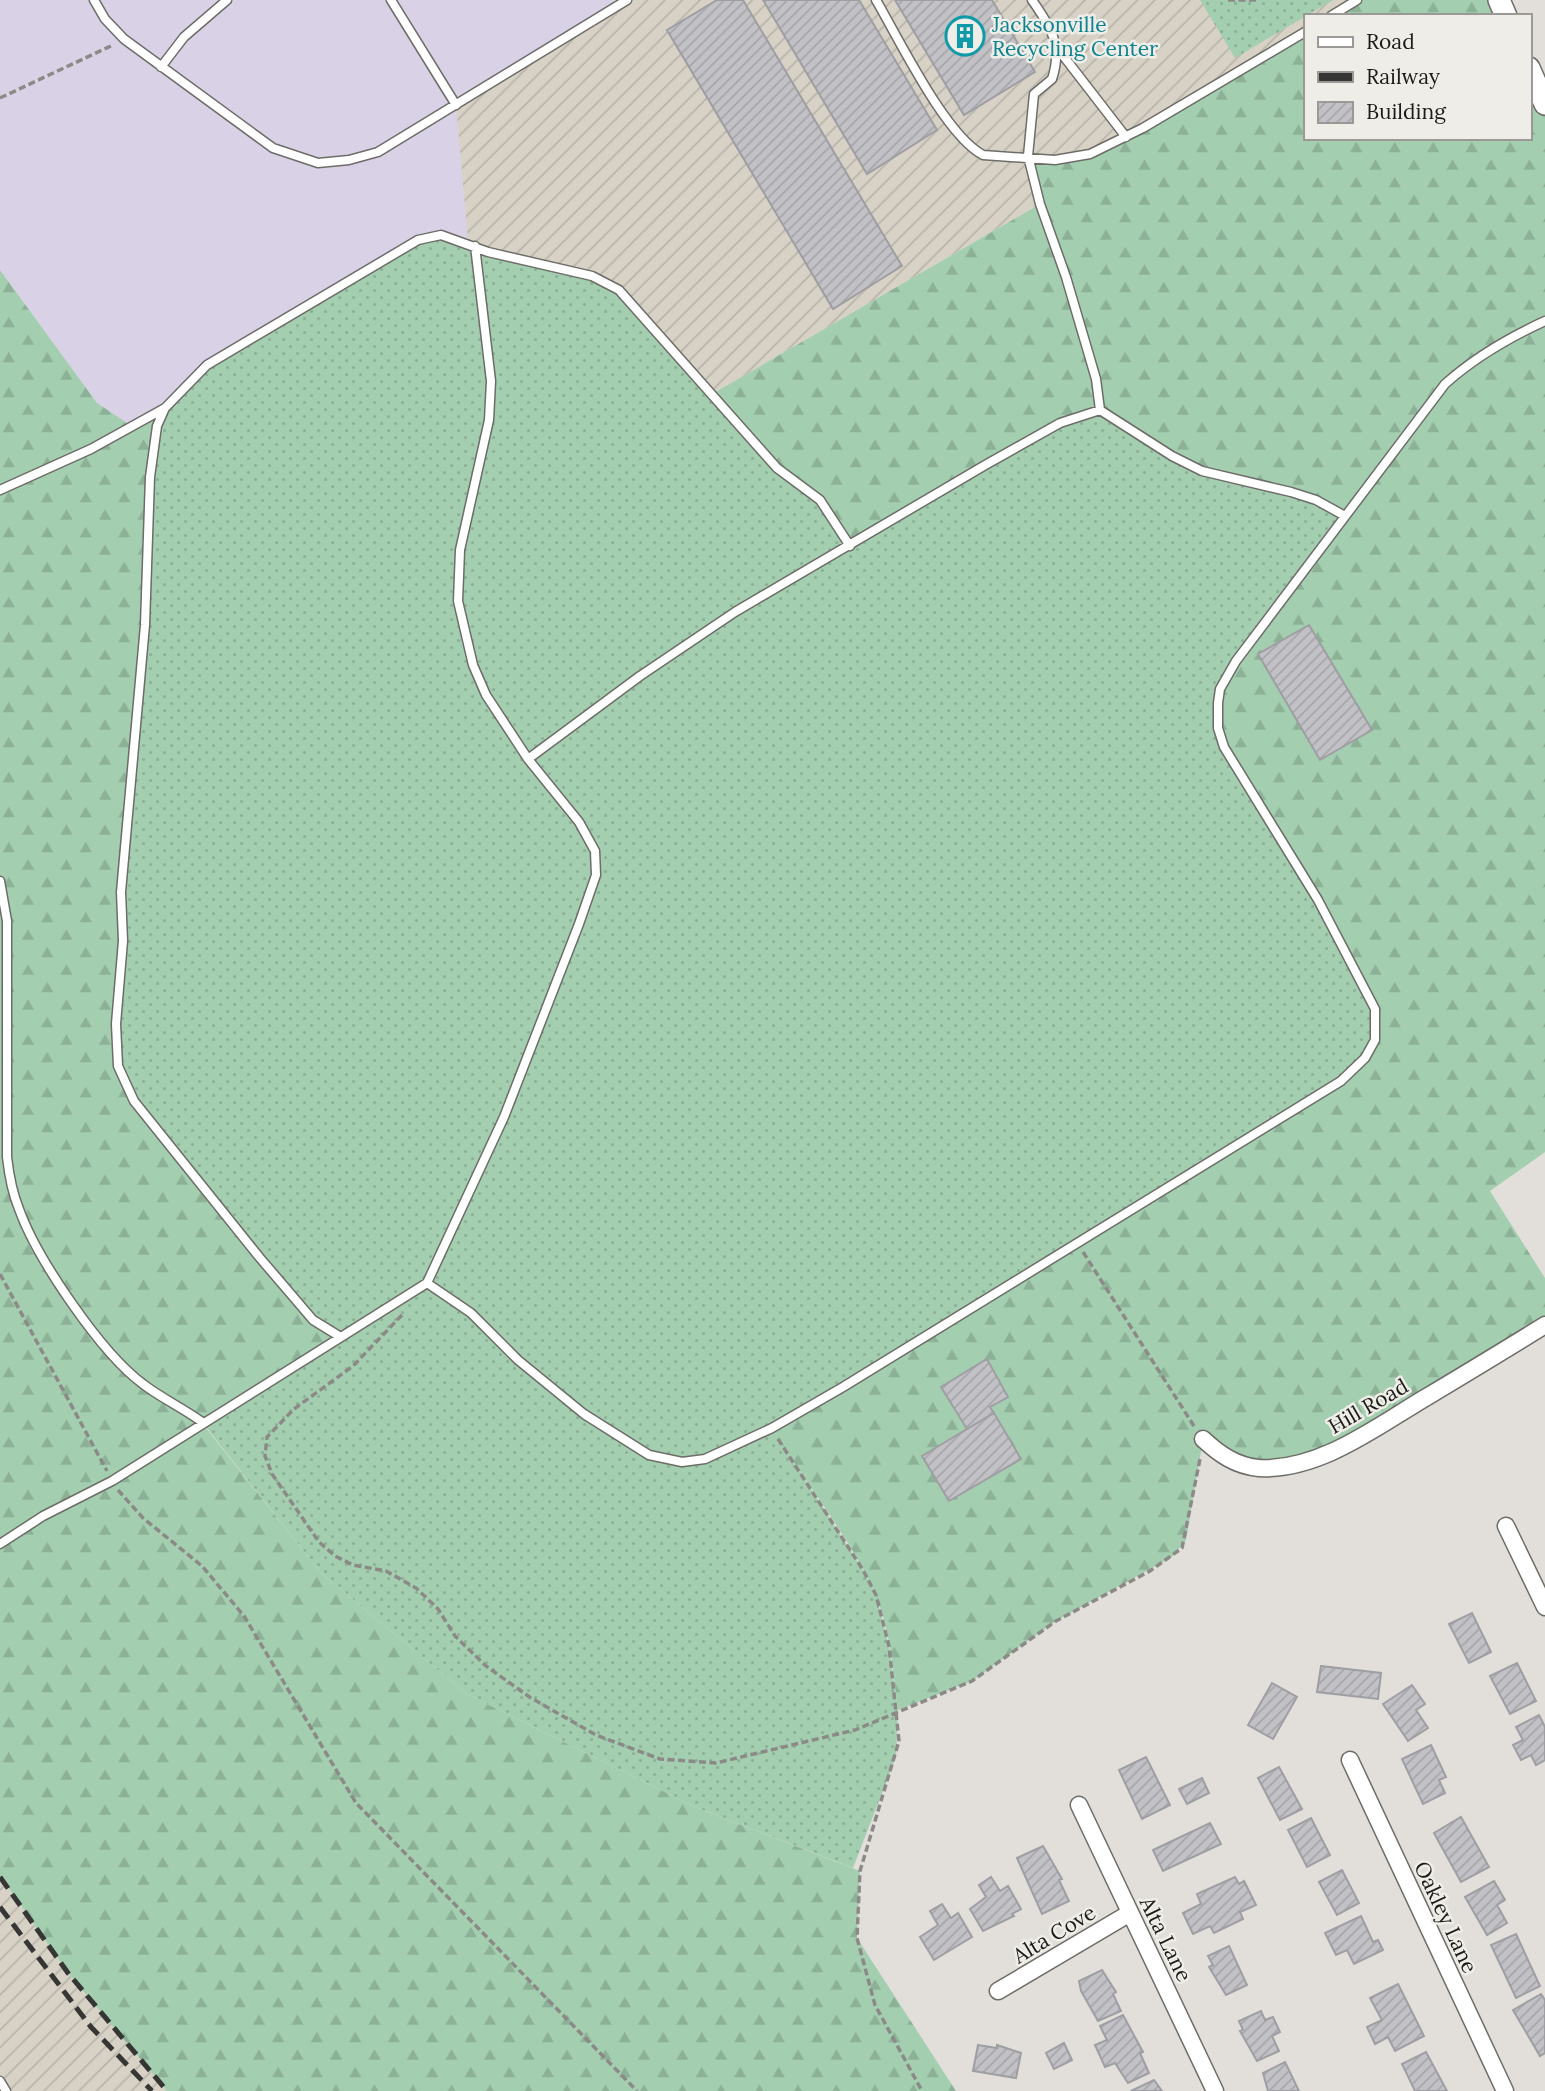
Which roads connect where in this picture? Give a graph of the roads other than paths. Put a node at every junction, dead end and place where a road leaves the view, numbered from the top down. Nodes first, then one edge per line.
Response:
1 (94, 0) edge
2 (227, 0) edge
3 (391, 0) edge
4 (627, 0) edge
5 (876, 0) edge
6 (1032, 0) edge
7 (1357, 0) edge
8 (1334, 14) edge
9 (1304, 33) edge
10 (1058, 49) junction
11 (161, 67) junction
12 (1531, 72) edge
13 (1545, 104) edge
14 (456, 105) junction
15 (1126, 137) junction
16 (1028, 156) junction
17 (475, 246) junction
18 (1545, 321) edge
19 (165, 408) junction
20 (1100, 410) junction
21 (0, 490) edge
22 (1345, 516) junction
23 (850, 546) junction
24 (528, 759) junction
25 (0, 881) edge
26 (427, 1283) junction
27 (1545, 1325) edge
28 (339, 1336) junction
29 (202, 1422) junction
30 (1203, 1439) road end
31 (1506, 1526) dead end
32 (0, 1545) edge
33 (1545, 1607) edge
34 (1350, 1760) dead end
35 (1079, 1805) dead end
36 (1130, 1913) junction
37 (999, 1991) dead end
38 (0, 2081) edge
39 (6, 2091) edge
40 (1215, 2091) edge
41 (1505, 2091) edge

1 - 11 lane
2 - 11 lane
3 - 14 lane
4 - 14 lane
5 - 16 lane
6 - 10 lane
7 - 8 lane
9 - 15 lane
10 - 15 lane
10 - 16 lane
11 - 14 lane
12 - 13 main road
15 - 16 lane
16 - 20 lane
17 - 19 lane
17 - 23 lane
17 - 24 lane
18 - 22 lane
19 - 21 lane
19 - 28 lane
20 - 22 lane
20 - 23 lane
22 - 26 lane
23 - 24 lane
24 - 26 lane
25 - 29 lane
26 - 28 lane
27 - 30 street, Hill Road
28 - 29 lane
29 - 32 lane
31 - 33 street
34 - 41 street, Oakley Lane
35 - 36 street, Alta Lane
36 - 37 street, Alta Cove
36 - 40 street, Alta Lane
38 - 39 lane

